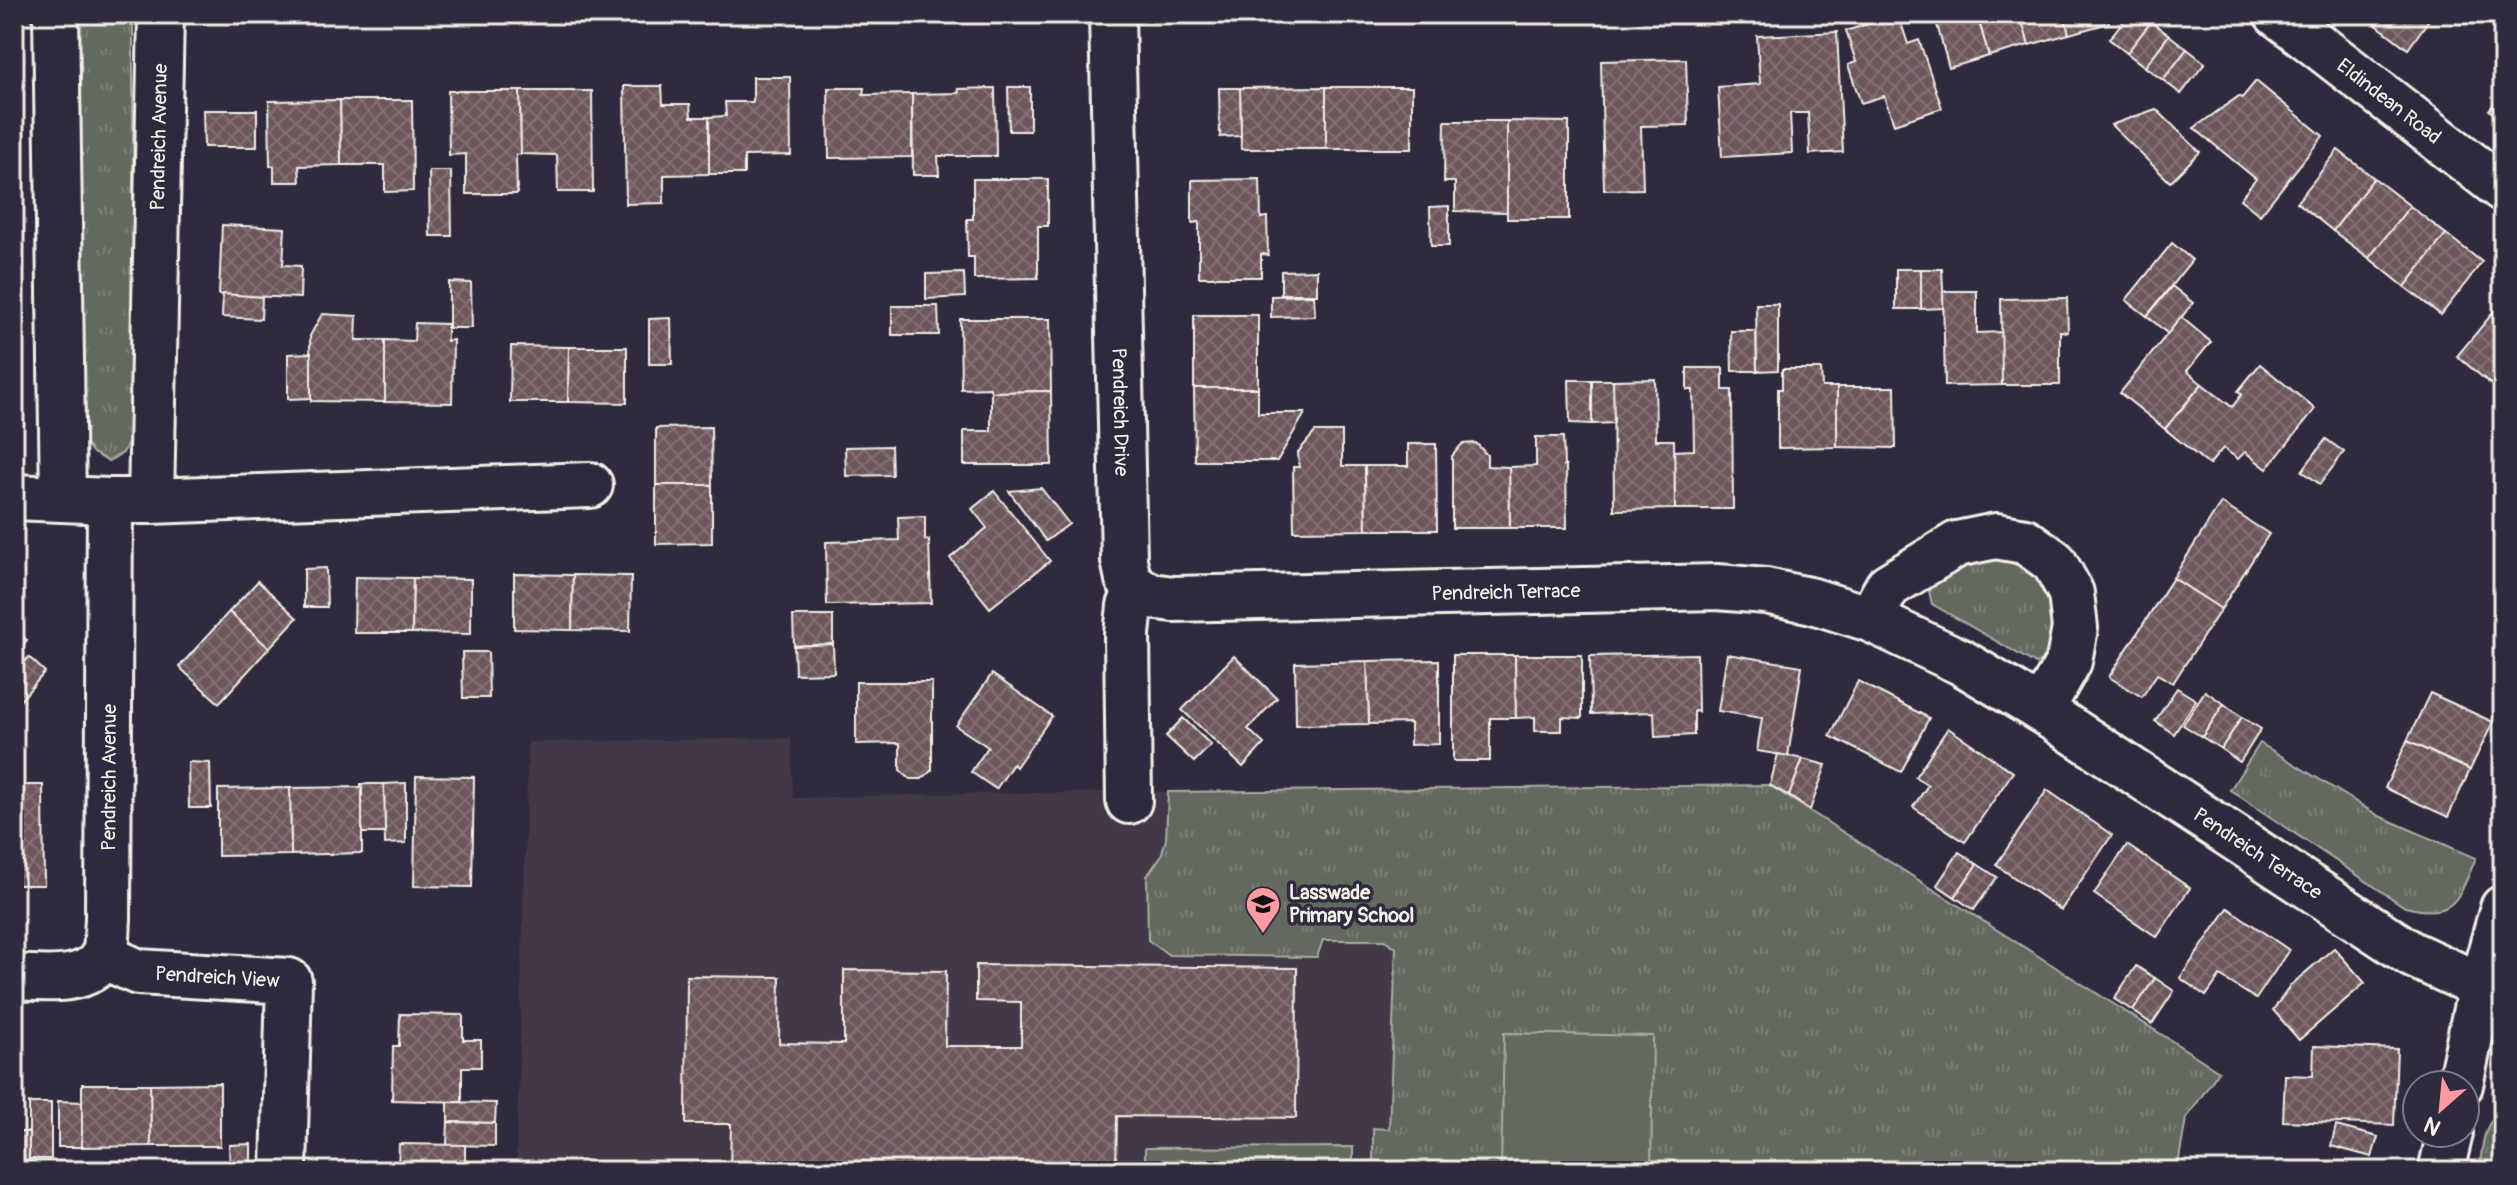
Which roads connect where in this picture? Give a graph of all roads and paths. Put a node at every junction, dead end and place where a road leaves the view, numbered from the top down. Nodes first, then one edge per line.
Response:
1 (56, 14) edge
2 (161, 14) edge
3 (1112, 14) edge
4 (2277, 14) edge
5 (2503, 189) edge
6 (590, 485) dead end
7 (14, 497) edge
8 (63, 499) junction
9 (130, 501) junction
10 (1138, 589) junction
11 (1870, 619) junction
12 (2041, 710) junction
13 (1129, 801) dead end
14 (2503, 908) edge
15 (103, 956) junction
16 (14, 977) edge
17 (2486, 1012) edge
18 (2466, 1069) edge
19 (2446, 1149) edge
20 (284, 1171) edge
21 (2441, 1171) edge

1 - 8 street
2 - 9 street, Pendreich Avenue
3 - 10 street, Pendreich Drive
4 - 5 street, Eldindean Road
6 - 9 street
7 - 8 street
8 - 9 street
9 - 15 street, Pendreich Avenue
10 - 11 street, Pendreich Terrace
10 - 13 street
11 - 12 street, Pendreich Terrace
11 - 12 street
12 - 17 street, Pendreich Terrace
14 - 17 street
15 - 16 street
15 - 20 street, Pendreich View
17 - 18 street
19 - 21 street

